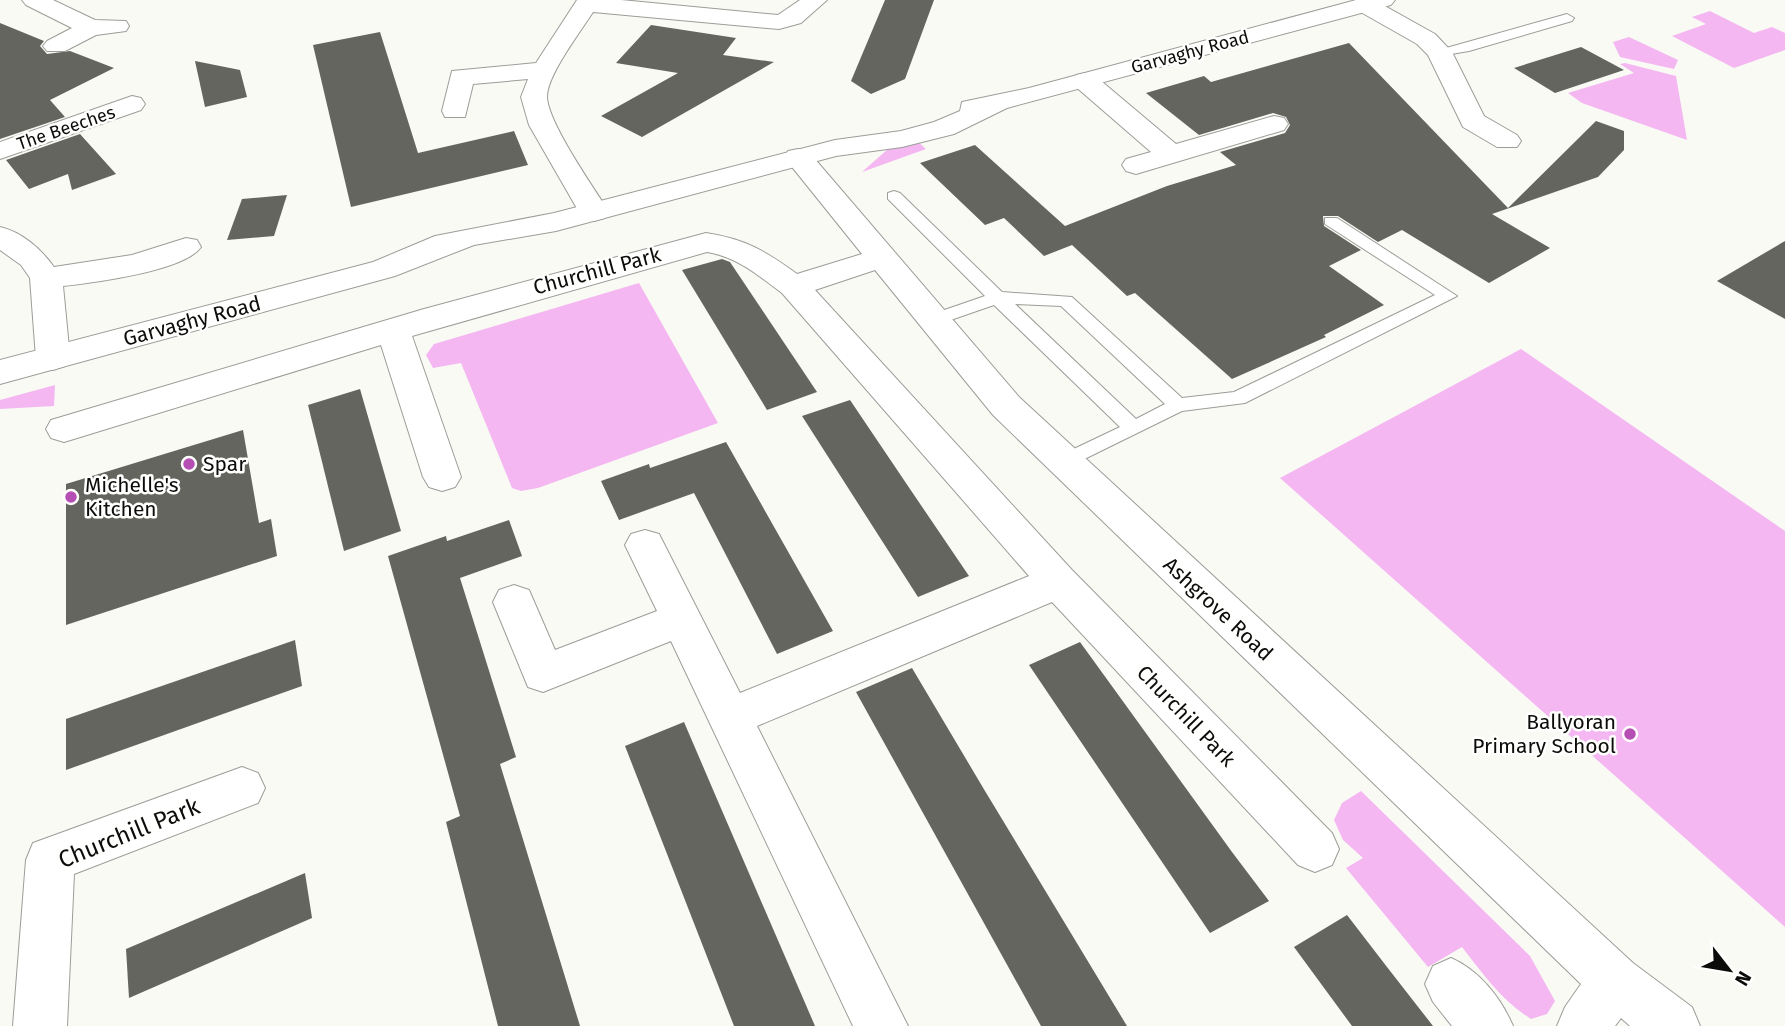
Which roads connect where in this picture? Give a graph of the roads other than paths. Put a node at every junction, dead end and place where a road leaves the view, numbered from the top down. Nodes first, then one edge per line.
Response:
1 (34, 0) edge
2 (815, 0) edge
3 (588, 2) edge
4 (1374, 2) edge
5 (1567, 18) dead end
6 (117, 26) dead end
7 (91, 29) junction
8 (56, 46) dead end
9 (1439, 52) junction
10 (544, 69) junction
11 (1084, 81) junction
12 (137, 104) dead end
13 (455, 111) dead end
14 (1275, 124) dead end
15 (0, 151) edge
16 (1480, 152) dead end
17 (817, 153) junction
18 (1170, 155) junction
19 (1136, 165) dead end
20 (894, 196) dead end
21 (594, 212) junction
22 (1331, 221) dead end
23 (0, 236) edge
24 (186, 247) dead end
25 (881, 258) junction
26 (46, 278) junction
27 (793, 286) junction
28 (998, 298) junction
29 (933, 320) junction
30 (393, 330) junction
31 (53, 358) junction
32 (0, 372) edge
33 (1178, 405) junction
34 (64, 429) dead end
35 (1134, 429) junction
36 (1064, 462) junction
37 (442, 477) dead end
38 (645, 545) dead end
39 (1059, 582) junction
40 (514, 602) dead end
41 (682, 619) junction
42 (730, 717) junction
43 (242, 788) dead end
44 (1315, 849) dead end
45 (1615, 981) junction
46 (1451, 984) dead end
47 (40, 1026) edge
48 (881, 1026) edge
49 (1486, 1026) edge
50 (1584, 1026) edge
51 (1673, 1026) edge

1 - 7 street
2 - 3 street
3 - 10 street
4 - 9 street
4 - 11 street, Garvaghy Road
5 - 9 lane
6 - 7 street
7 - 8 street
9 - 16 street
10 - 13 street
10 - 21 street
11 - 17 street, Garvaghy Road
11 - 18 street
12 - 15 street, The Beeches
14 - 18 street
17 - 21 street, Garvaghy Road
17 - 25 street, Ashgrove Road
18 - 19 street
20 - 28 lane
21 - 31 street, Garvaghy Road
22 - 33 lane
23 - 26 street
24 - 26 street
25 - 27 street
25 - 29 street, Ashgrove Road
26 - 31 street
27 - 30 street, Churchill Park
27 - 39 street, Churchill Park
28 - 29 lane
28 - 33 lane
28 - 35 lane
29 - 36 street, Ashgrove Road
30 - 34 street, Churchill Park
30 - 37 street
31 - 32 street, Garvaghy Road
33 - 35 lane
35 - 36 lane
36 - 45 street, Ashgrove Road
38 - 41 street
39 - 42 street
39 - 44 street, Churchill Park
40 - 41 street
41 - 42 street
42 - 48 street
43 - 47 street, Churchill Park
45 - 50 street
45 - 51 street, Ashgrove Road
46 - 49 street

